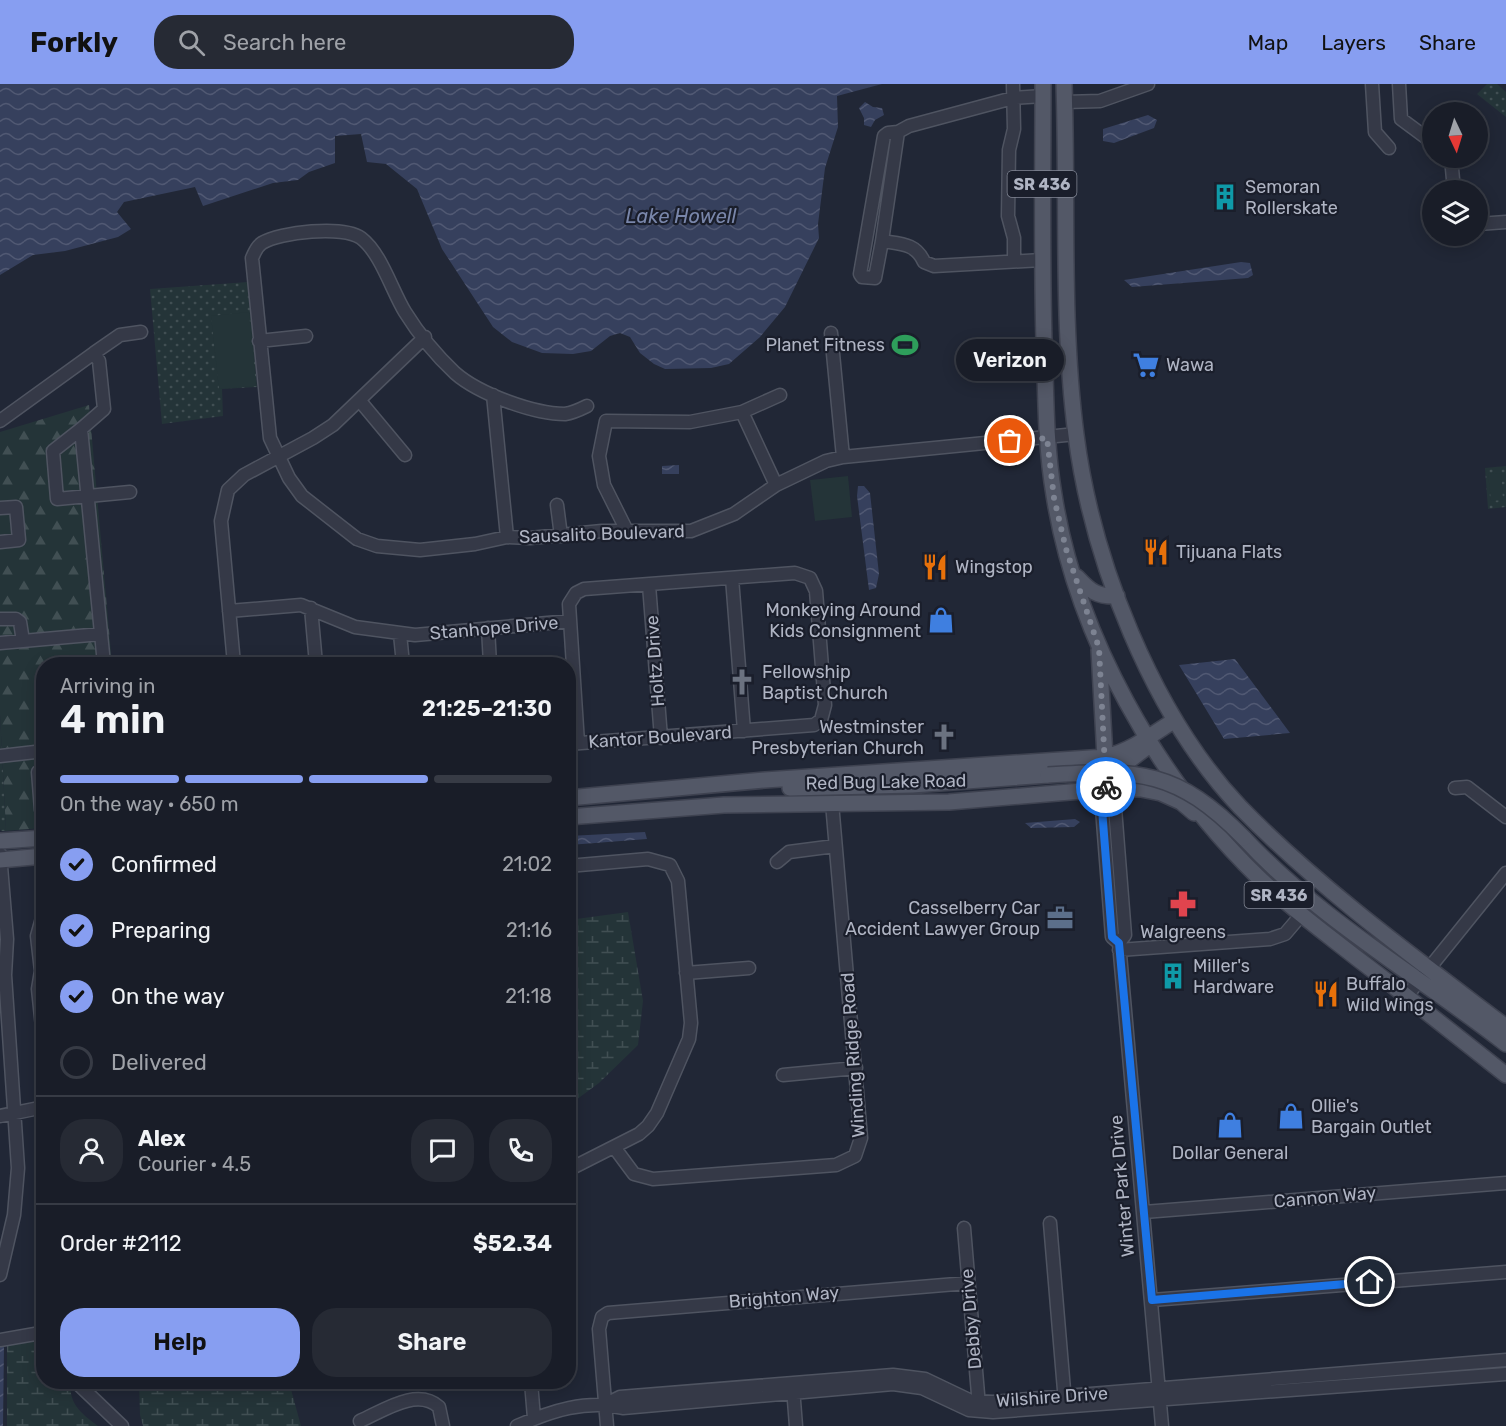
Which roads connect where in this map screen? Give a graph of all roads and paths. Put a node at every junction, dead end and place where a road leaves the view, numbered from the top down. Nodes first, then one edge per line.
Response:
1 (1013, 84) edge
2 (1064, 84) edge
3 (1148, 84) edge
4 (1372, 84) edge
5 (1399, 84) edge
6 (1043, 90) edge
7 (1013, 98) junction
8 (1065, 102) junction
9 (898, 132) junction
10 (1422, 135) edge
11 (1389, 148) dead end
12 (1506, 222) edge
13 (1488, 223) edge
14 (882, 242) junction
15 (1014, 260) junction
16 (1042, 260) junction
17 (141, 332) dead end
18 (831, 333) dead end
19 (306, 336) dead end
20 (425, 337) junction
21 (259, 341) junction
22 (94, 353) junction
23 (493, 395) junction
24 (780, 395) dead end
25 (360, 401) junction
26 (587, 406) dead end
27 (742, 412) junction
28 (0, 421) edge
29 (81, 429) junction
30 (1076, 434) junction
31 (1047, 438) junction
32 (405, 455) dead end
33 (278, 456) junction
34 (843, 457) junction
35 (776, 485) junction
36 (130, 492) dead end
37 (88, 496) junction
38 (557, 505) dead end
39 (0, 508) edge
40 (627, 531) junction
41 (561, 536) junction
42 (507, 537) junction
43 (0, 542) edge
44 (1073, 573) junction
45 (732, 578) junction
46 (650, 585) junction
47 (1117, 596) junction
48 (311, 608) junction
49 (229, 611) junction
50 (0, 619) edge
51 (570, 621) junction
52 (488, 628) junction
53 (101, 634) junction
54 (400, 634) junction
55 (23, 641) junction
56 (0, 644) edge
57 (1099, 648) junction
58 (103, 657) edge
59 (233, 657) edge
60 (315, 657) edge
61 (402, 657) edge
62 (490, 657) edge
63 (571, 657) edge
64 (821, 720) joint
65 (1177, 723) junction
66 (744, 731) junction
67 (661, 738) junction
68 (1149, 741) junction
69 (576, 744) edge
70 (36, 752) edge
71 (0, 756) edge
72 (1105, 757) junction
73 (1455, 788) dead end
74 (628, 794) junction
75 (1107, 796) junction
76 (576, 797) edge
77 (832, 803) junction
78 (576, 816) edge
79 (1506, 817) edge
80 (1219, 835) junction
81 (36, 839) edge
82 (0, 841) edge
83 (835, 846) junction
84 (0, 854) edge
85 (36, 857) edge
86 (0, 860) edge
87 (777, 862) dead end
88 (576, 865) edge
89 (1506, 873) edge
90 (1302, 914) junction
91 (1119, 947) junction
92 (0, 963) edge
93 (749, 968) dead end
94 (1429, 968) junction
95 (686, 973) junction
96 (5, 975) junction
97 (1419, 981) junction
98 (1406, 997) junction
99 (1506, 1027) edge
100 (1506, 1044) edge
101 (856, 1068) junction
102 (783, 1075) dead end
103 (1506, 1075) edge
104 (36, 1109) edge
105 (15, 1113) junction
106 (0, 1116) edge
107 (614, 1146) junction
108 (576, 1166) edge
109 (1506, 1183) edge
110 (1144, 1212) junction
111 (1050, 1224) dead end
112 (964, 1228) dead end
113 (4, 1247) edge
114 (1506, 1272) edge
115 (0, 1275) edge
116 (968, 1283) junction
117 (1152, 1300) junction
118 (36, 1334) edge
119 (0, 1340) edge
120 (1506, 1360) edge
121 (1427, 1367) junction
122 (1506, 1374) edge
123 (1429, 1380) junction
124 (1266, 1387) junction
125 (793, 1388) junction
126 (83, 1389) edge
127 (532, 1389) edge
128 (1159, 1394) junction
129 (1065, 1401) junction
130 (606, 1404) junction
131 (979, 1405) junction
132 (534, 1418) junction
133 (360, 1421) dead end
134 (122, 1426) edge
135 (443, 1426) edge
136 (518, 1426) edge
137 (607, 1426) edge
138 (795, 1426) edge
139 (1162, 1426) edge

1 - 7 street
2 - 8 main road, SR 436
3 - 8 street
4 - 11 street
5 - 10 street
6 - 7 street
6 - 16 main road, SR 436
7 - 9 street
7 - 15 street
8 - 30 main road, SR 436
9 - 14 street
9 - 14 street
12 - 13 street
14 - 15 street
15 - 16 street
16 - 31 main road, SR 436
17 - 22 street
18 - 34 street
19 - 21 street
20 - 21 street, Sausalito Boulevard
20 - 23 street
20 - 25 street
21 - 33 street, Sausalito Boulevard
22 - 28 street
22 - 29 street
23 - 26 street
23 - 42 street
24 - 27 street
25 - 32 street
25 - 33 street
27 - 35 street
27 - 40 street
29 - 37 street
29 - 37 street
30 - 31 street, Sausalito Boulevard
30 - 47 main road, SR 436
31 - 34 street, Sausalito Boulevard
31 - 44 main road, SR 436
33 - 42 street, Sausalito Boulevard
33 - 49 street
34 - 35 street, Sausalito Boulevard
35 - 40 street, Sausalito Boulevard
36 - 37 street
37 - 53 street
38 - 41 street
39 - 43 street
40 - 41 street, Sausalito Boulevard
41 - 42 street, Sausalito Boulevard
44 - 47 main road
44 - 57 main road, SR 436
45 - 46 street, Stanhope Drive
45 - 64 street, Stanhope Drive
45 - 66 street
46 - 51 street, Stanhope Drive
46 - 67 street, Holtz Drive
47 - 65 main road, SR 436
48 - 49 street, Stanhope Drive
48 - 54 street, Stanhope Drive
48 - 60 street
49 - 59 street
50 - 55 street
51 - 52 street, Stanhope Drive
51 - 63 street
52 - 54 street, Stanhope Drive
52 - 62 street
53 - 55 street
53 - 58 street
54 - 61 street
55 - 56 street
57 - 68 main road, SR 436
57 - 72 main road, Winter Park Drive
64 - 66 street, Kantor Boulevard
65 - 68 main road, Red Bug Lake Road
65 - 94 main road, SR 436
66 - 67 street, Kantor Boulevard
67 - 69 street, Kantor Boulevard
68 - 72 main road, Red Bug Lake Road
68 - 75 main road, Red Bug Lake Road
68 - 80 main road, SR 436
70 - 71 street
72 - 74 main road, Red Bug Lake Road
72 - 75 street, Winter Park Drive
73 - 79 street
74 - 76 main road, Red Bug Lake Road
74 - 97 main road, bridge
75 - 77 main road, Red Bug Lake Road
75 - 80 main road
75 - 91 street, Winter Park Drive
77 - 78 main road, Red Bug Lake Road
77 - 83 street, Winding Ridge Road
80 - 90 main road, SR 436
81 - 82 main road
83 - 87 street
83 - 101 street, Winding Ridge Road
84 - 86 street
85 - 86 main road
86 - 96 street
88 - 95 street
89 - 94 street
90 - 91 street
90 - 98 main road, SR 436
91 - 110 street, Winter Park Drive
92 - 96 street
93 - 95 street
94 - 97 street
94 - 99 main road, SR 436
95 - 107 street
96 - 105 street
97 - 98 street
97 - 100 main road
98 - 103 main road, SR 436
101 - 102 street
101 - 107 street, Winding Ridge Road
104 - 105 street
105 - 106 street
105 - 113 street
107 - 108 street
109 - 110 street, Cannon Way
110 - 117 street, Winter Park Drive
111 - 129 street
112 - 116 street, Debby Drive
113 - 115 street
114 - 117 street
116 - 130 street, Brighton Way
116 - 131 street, Debby Drive
117 - 128 street, Winter Park Drive
118 - 119 street
120 - 121 street, Wilshire Drive
121 - 123 street
121 - 124 street, Wilshire Drive
122 - 123 street, Wilshire Drive
123 - 124 street, Wilshire Drive
124 - 128 street, Wilshire Drive
125 - 130 street, Wilshire Drive
125 - 131 street, Wilshire Drive
125 - 138 street
126 - 134 street
127 - 132 street
128 - 129 street, Wilshire Drive
128 - 139 street, Winter Park Drive
129 - 131 street, Wilshire Drive
130 - 132 street, Wilshire Drive
130 - 137 street
132 - 136 street, Wilshire Drive
133 - 135 street

